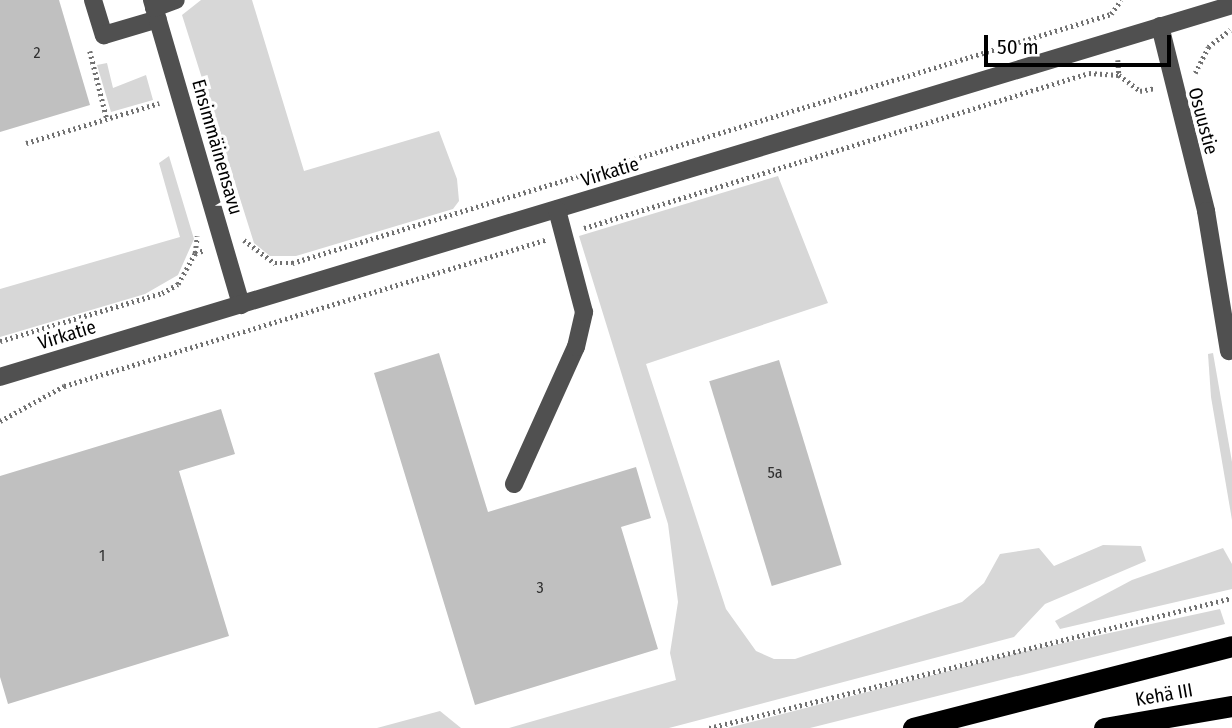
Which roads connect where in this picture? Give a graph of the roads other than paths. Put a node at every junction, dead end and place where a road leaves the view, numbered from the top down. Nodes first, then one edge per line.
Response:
1 (93, 0) edge
2 (176, 0) edge
3 (1232, 5) edge
4 (155, 9) edge
5 (1160, 26) junction
6 (557, 210) junction
7 (241, 305) junction
8 (1229, 351) dead end
9 (0, 377) edge
10 (514, 484) dead end
11 (1232, 646) edge
12 (1232, 706) edge
13 (913, 728) edge
14 (1104, 728) edge

1 - 4 street
2 - 4 street
3 - 5 street, Virkatie
4 - 7 street, Ensimmäinensavu
5 - 6 street, Virkatie
5 - 8 street, Osuustie
6 - 7 street, Virkatie
6 - 10 street
7 - 9 street, Virkatie
11 - 13 highway
12 - 14 highway, Kehä III

